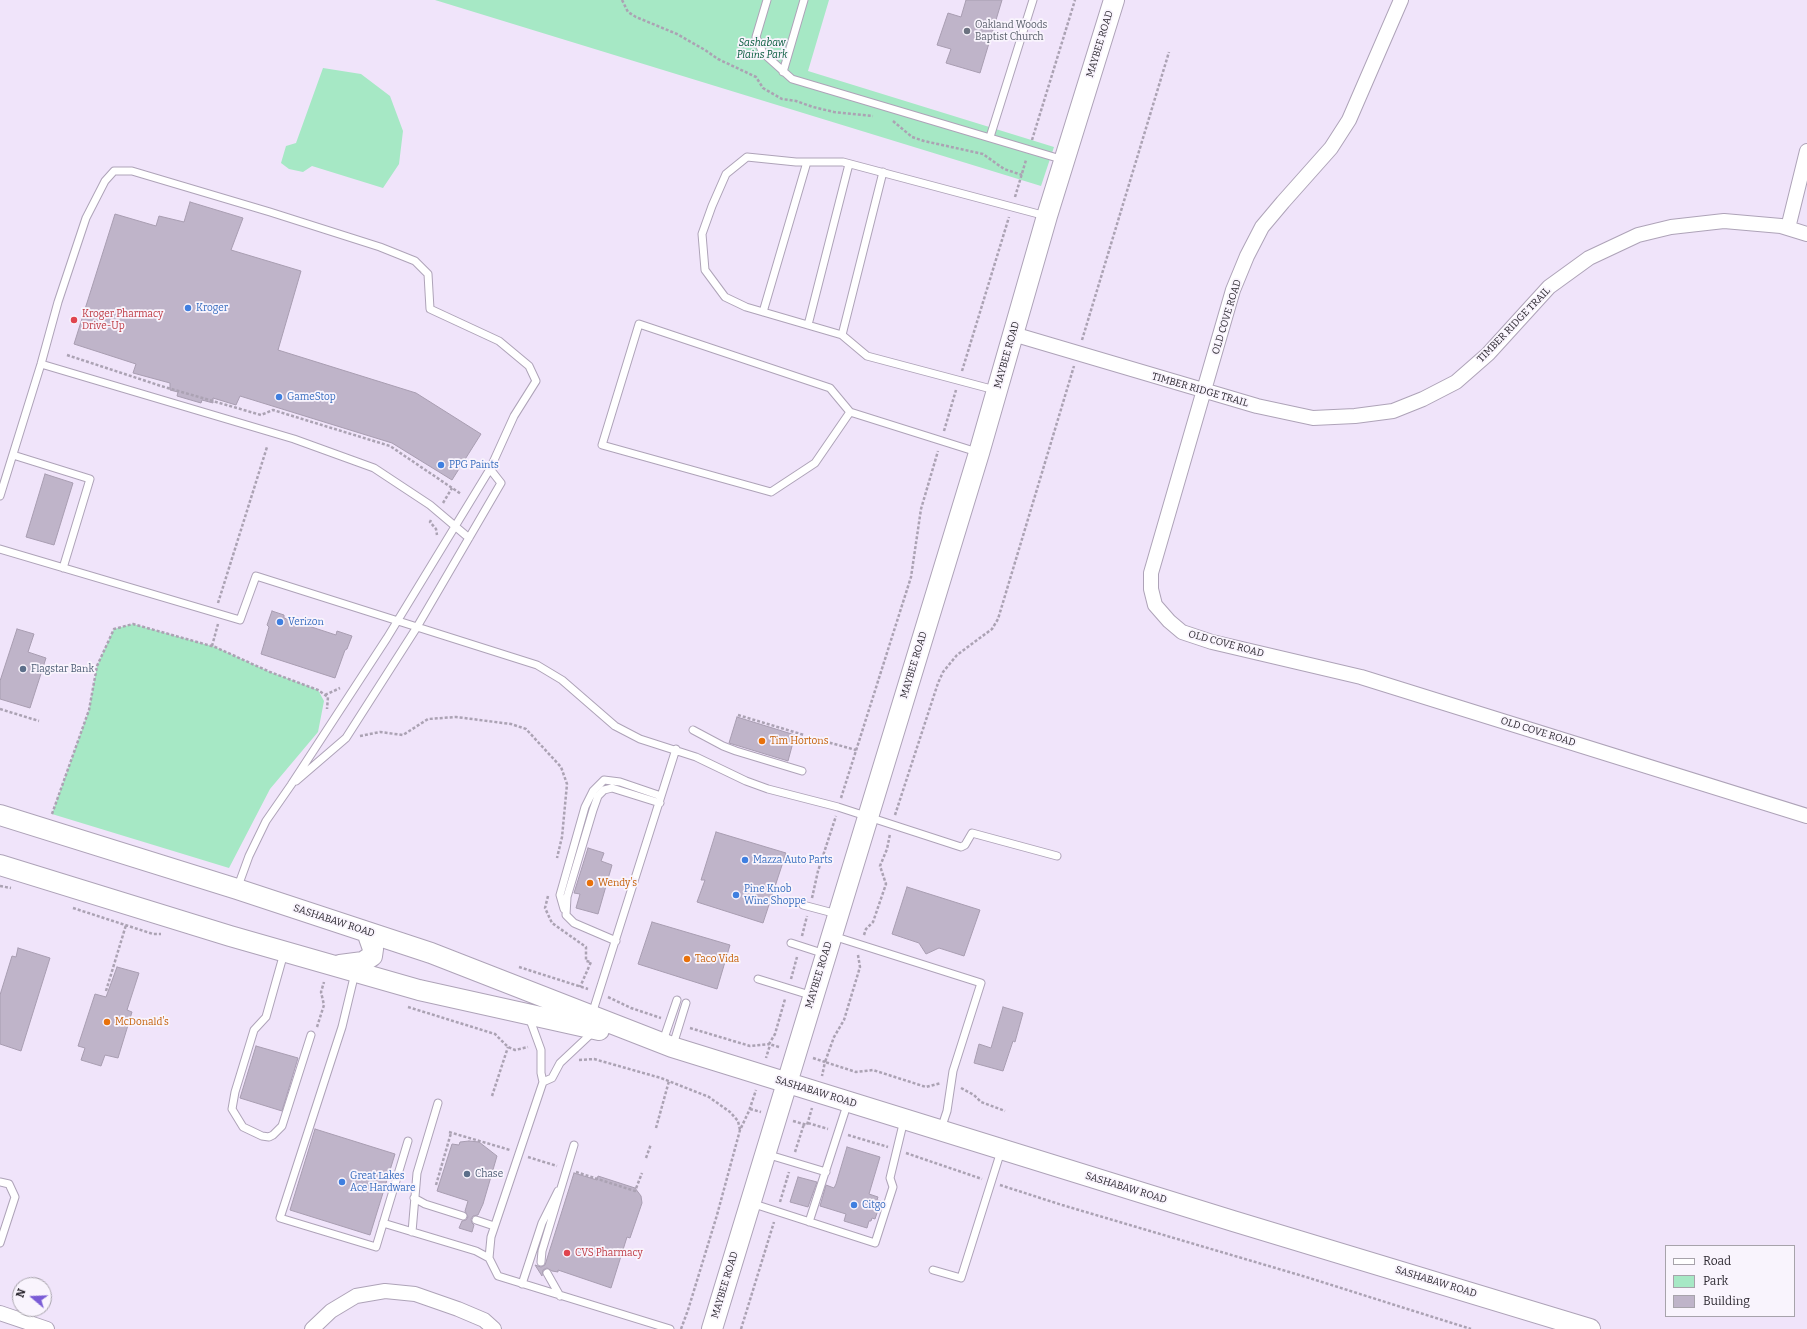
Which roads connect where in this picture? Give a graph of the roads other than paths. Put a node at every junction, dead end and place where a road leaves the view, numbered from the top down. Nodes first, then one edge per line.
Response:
1 (767, 0) edge
2 (804, 0) edge
3 (1033, 0) edge
4 (1114, 0) edge
5 (1401, 0) edge
6 (783, 72) junction
7 (990, 137) junction
8 (1807, 151) edge
9 (1064, 160) junction
10 (807, 162) junction
11 (849, 164) junction
12 (883, 172) junction
13 (1047, 216) junction
14 (1788, 228) junction
15 (1807, 234) edge
16 (763, 312) junction
17 (808, 325) junction
18 (1013, 334) junction
19 (842, 335) junction
20 (41, 364) junction
21 (998, 390) junction
22 (1204, 391) junction
23 (850, 412) junction
24 (979, 453) junction
25 (13, 455) junction
26 (490, 470) junction
27 (0, 496) edge
28 (455, 527) junction
29 (469, 538) junction
30 (0, 549) edge
31 (63, 568) junction
32 (397, 621) junction
33 (417, 627) junction
34 (694, 730) dead end
35 (676, 750) junction
36 (802, 771) dead end
37 (291, 785) junction
38 (660, 800) junction
39 (1807, 816) edge
40 (867, 817) junction
41 (5, 819) edge
42 (1056, 856) dead end
43 (0, 865) edge
44 (237, 889) junction
45 (806, 906) road end
46 (837, 914) junction
47 (367, 932) junction
48 (616, 941) junction
49 (791, 943) dead end
50 (828, 945) junction
51 (285, 951) junction
52 (329, 974) junction
53 (758, 979) dead end
54 (353, 981) junction
55 (813, 996) junction
56 (677, 1000) dead end
57 (686, 1002) dead end
58 (528, 1014) junction
59 (594, 1023) junction
60 (311, 1035) dead end
61 (667, 1046) junction
62 (543, 1082) junction
63 (787, 1083) junction
64 (438, 1102) dead end
65 (848, 1102) junction
66 (904, 1120) junction
67 (940, 1131) junction
68 (408, 1140) dead end
69 (574, 1145) dead end
70 (1002, 1150) junction
71 (765, 1154) junction
72 (826, 1172) junction
73 (0, 1182) edge
74 (563, 1182) junction
75 (414, 1198) junction
76 (750, 1203) junction
77 (463, 1216) dead end
78 (476, 1220) dead end
79 (809, 1222) junction
80 (383, 1223) junction
81 (494, 1226) junction
82 (412, 1232) junction
83 (0, 1243) edge
84 (489, 1258) junction
85 (541, 1262) dead end
86 (933, 1270) dead end
87 (547, 1274) dead end
88 (522, 1284) junction
89 (560, 1296) junction
90 (0, 1313) edge
91 (47, 1329) edge
92 (312, 1329) edge
93 (494, 1329) edge
94 (670, 1329) edge
95 (712, 1329) edge
96 (1590, 1329) edge

1 - 6 lane
2 - 6 lane
3 - 7 lane
4 - 9 main road, MAYBEE ROAD
5 - 22 street, OLD COVE ROAD
6 - 7 lane
7 - 9 lane
8 - 14 street
9 - 13 main road, MAYBEE ROAD
10 - 11 lane
10 - 16 lane
10 - 16 lane
11 - 12 lane
11 - 17 lane
12 - 13 lane
12 - 19 lane
13 - 18 main road, MAYBEE ROAD
14 - 15 street, TIMBER RIDGE TRAIL
14 - 22 street, TIMBER RIDGE TRAIL
16 - 17 lane
17 - 19 lane
18 - 21 main road, MAYBEE ROAD
18 - 22 street, TIMBER RIDGE TRAIL
19 - 21 lane
20 - 25 lane
20 - 26 lane
20 - 28 lane
21 - 24 main road, MAYBEE ROAD
22 - 39 street, OLD COVE ROAD
23 - 23 lane
23 - 24 lane
24 - 40 main road, MAYBEE ROAD
25 - 27 lane
25 - 31 lane
26 - 28 lane
26 - 29 lane
28 - 29 lane
28 - 32 lane
29 - 33 lane
30 - 31 lane
31 - 32 lane
32 - 33 lane
32 - 37 lane
33 - 35 lane
33 - 37 lane
34 - 36 lane
35 - 38 lane
35 - 40 lane
37 - 44 lane
38 - 48 lane
38 - 48 lane
40 - 42 lane
40 - 46 main road, MAYBEE ROAD
41 - 44 main road, SASHABAW ROAD
43 - 51 main road, SASHABAW ROAD
44 - 47 main road, SASHABAW ROAD
45 - 46 lane
46 - 50 main road, MAYBEE ROAD
47 - 52 main road
47 - 59 main road, SASHABAW ROAD
48 - 59 lane
49 - 50 lane
50 - 55 main road, MAYBEE ROAD
50 - 67 lane
51 - 52 main road, SASHABAW ROAD
51 - 60 lane
52 - 54 main road, SASHABAW ROAD
53 - 55 lane
54 - 58 main road, SASHABAW ROAD
54 - 80 lane
55 - 63 main road, MAYBEE ROAD
56 - 61 lane
57 - 61 lane
58 - 59 main road, SASHABAW ROAD
58 - 62 lane
59 - 61 main road, SASHABAW ROAD
59 - 62 lane
61 - 63 main road, SASHABAW ROAD
62 - 81 lane
63 - 65 main road, SASHABAW ROAD
63 - 71 main road, MAYBEE ROAD
64 - 75 lane
65 - 66 main road, SASHABAW ROAD
65 - 72 lane
66 - 67 main road, SASHABAW ROAD
66 - 79 lane
67 - 70 main road, SASHABAW ROAD
68 - 80 lane
69 - 74 lane
70 - 86 lane
70 - 96 main road, SASHABAW ROAD
71 - 72 lane
71 - 76 main road, MAYBEE ROAD
72 - 79 lane
73 - 83 lane
74 - 85 lane
74 - 88 lane
75 - 77 lane
75 - 82 lane
76 - 79 lane
76 - 95 main road, MAYBEE ROAD
78 - 81 lane
80 - 82 lane
81 - 84 lane
82 - 84 lane
84 - 88 lane
87 - 89 lane
88 - 89 lane
89 - 94 lane
90 - 91 street
92 - 93 street

